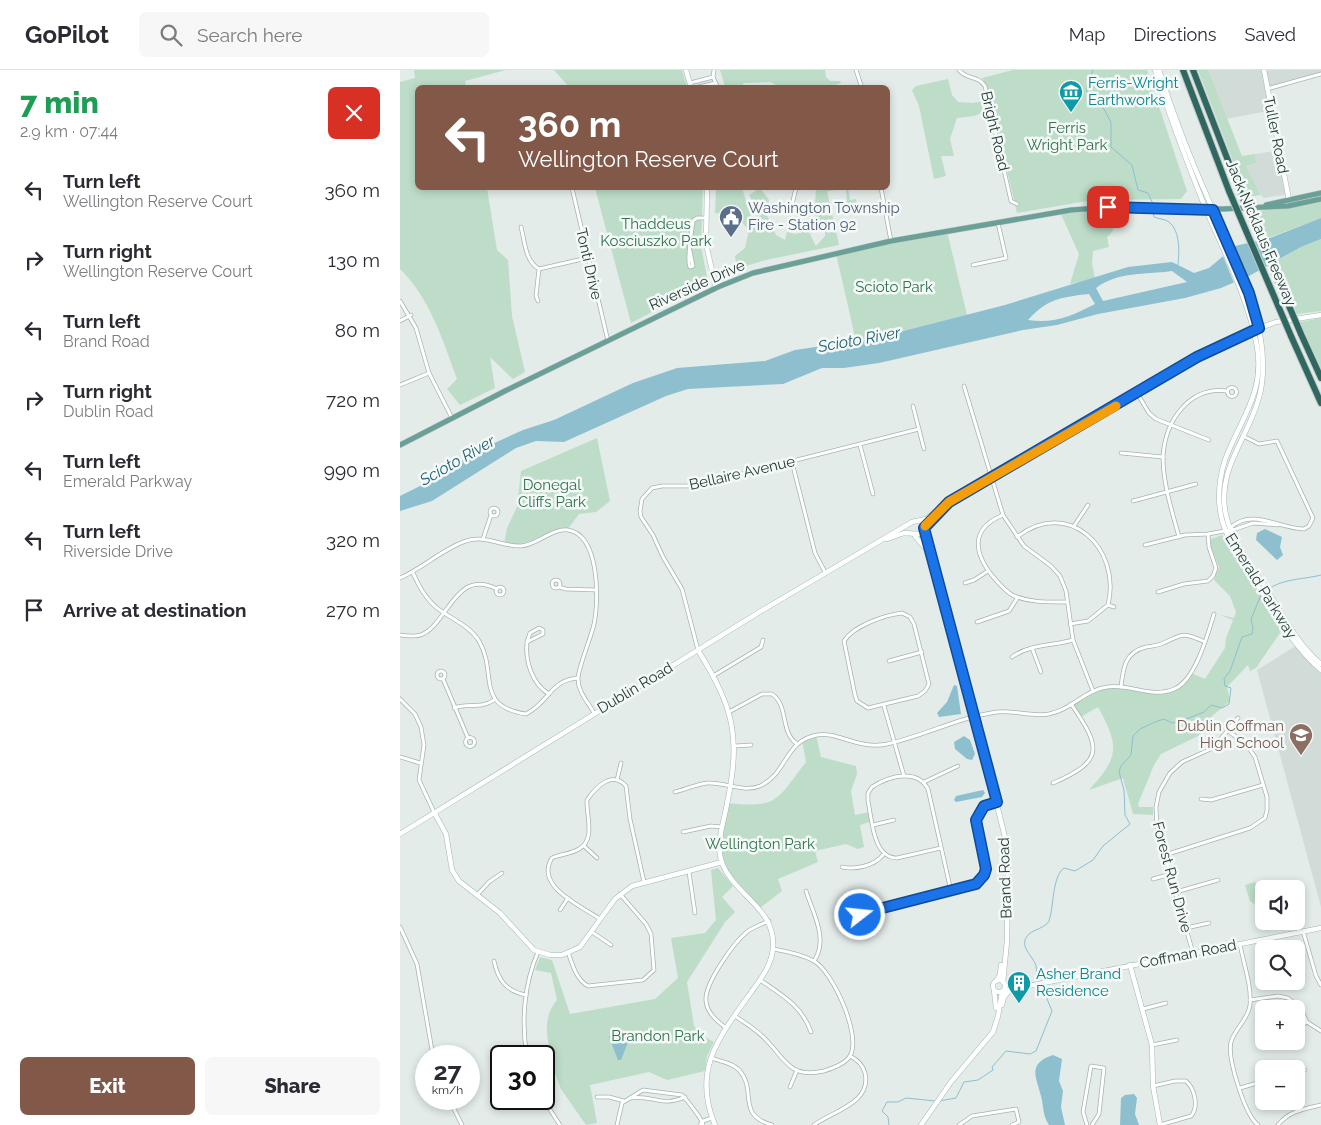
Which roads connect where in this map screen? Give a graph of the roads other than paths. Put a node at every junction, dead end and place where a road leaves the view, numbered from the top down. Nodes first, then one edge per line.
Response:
1 (686, 70) edge
2 (714, 70) edge
3 (856, 70) edge
4 (959, 70) edge
5 (1154, 70) edge
6 (1159, 70) edge
7 (1183, 70) edge
8 (1193, 70) edge
9 (1264, 70) edge
10 (1321, 74) edge
11 (713, 77) junction
12 (715, 83) joint
13 (691, 85) edge
14 (693, 85) edge
15 (699, 85) edge
16 (861, 85) edge
17 (1267, 89) junction
18 (572, 190) edge
19 (707, 190) edge
20 (796, 190) edge
21 (881, 190) edge
22 (1321, 193) edge
23 (1321, 199) edge
24 (1289, 200) junction
25 (1016, 204) dead end
26 (1266, 205) junction
27 (791, 209) dead end
28 (1206, 210) junction
29 (1213, 210) junction
30 (705, 218) junction
31 (998, 223) junction
32 (521, 228) dead end
33 (891, 241) junction
34 (690, 252) dead end
35 (587, 258) junction
36 (973, 265) dead end
37 (539, 269) junction
38 (716, 288) junction
39 (400, 300) edge
40 (538, 301) dead end
41 (410, 315) junction
42 (1321, 315) edge
43 (400, 321) edge
44 (1259, 328) junction
45 (1253, 330) junction
46 (608, 340) junction
47 (429, 373) junction
48 (1321, 378) edge
49 (400, 384) edge
50 (964, 386) dead end
51 (1227, 391) dead end
52 (1137, 393) junction
53 (1321, 404) edge
54 (913, 406) dead end
55 (452, 418) junction
56 (1171, 425) junction
57 (919, 429) junction
58 (1243, 436) junction
59 (1210, 440) dead end
60 (400, 445) edge
61 (860, 445) junction
62 (924, 449) dead end
63 (1121, 453) dead end
64 (1164, 457) junction
65 (792, 462) junction
66 (992, 478) junction
67 (1196, 484) dead end
68 (1167, 492) junction
69 (873, 494) dead end
70 (1133, 501) dead end
71 (1088, 505) dead end
72 (942, 506) junction
73 (1003, 514) junction
74 (491, 515) dead end
75 (918, 521) junction
76 (910, 525) junction
77 (1074, 526) junction
78 (1228, 529) junction
79 (923, 530) junction
80 (913, 534) junction
81 (1208, 534) junction
82 (1179, 536) junction
83 (1017, 537) junction
84 (483, 539) junction
85 (872, 546) junction
86 (1145, 546) dead end
87 (932, 558) junction
88 (988, 571) junction
89 (825, 572) junction
90 (413, 573) junction
91 (400, 578) edge
92 (965, 583) dead end
93 (559, 587) dead end
94 (497, 589) dead end
95 (596, 590) junction
96 (1158, 592) dead end
97 (1018, 597) junction
98 (1270, 600) junction
99 (1067, 602) junction
100 (1108, 605) junction
101 (1114, 607) dead end
102 (444, 612) junction
103 (1214, 614) dead end
104 (977, 622) dead end
105 (1070, 624) junction
106 (400, 635) edge
107 (763, 640) dead end
108 (1073, 640) junction
109 (527, 642) junction
110 (1205, 642) junction
111 (1032, 648) junction
112 (698, 650) junction
113 (922, 652) junction
114 (1012, 657) dead end
115 (889, 661) dead end
116 (1321, 664) edge
117 (1321, 670) edge
118 (1041, 672) dead end
119 (713, 676) junction
120 (578, 678) junction
121 (443, 679) dead end
122 (1121, 687) junction
123 (1093, 691) junction
124 (549, 694) junction
125 (400, 699) edge
126 (494, 700) junction
127 (1071, 704) junction
128 (884, 706) junction
129 (454, 708) junction
130 (729, 712) junction
131 (594, 713) junction
132 (975, 718) junction
133 (1238, 718) dead end
134 (1228, 731) junction
135 (468, 738) dead end
136 (894, 742) junction
137 (796, 744) junction
138 (751, 745) dead end
139 (735, 746) junction
140 (400, 757) edge
141 (420, 763) junction
142 (621, 763) dead end
143 (958, 766) dead end
144 (904, 776) junction
145 (617, 780) junction
146 (924, 782) junction
147 (1052, 783) dead end
148 (731, 785) junction
149 (1263, 785) junction
150 (675, 792) dead end
151 (1202, 799) dead end
152 (997, 802) junction
153 (434, 812) junction
154 (894, 820) dead end
155 (873, 825) junction
156 (723, 827) junction
157 (683, 832) dead end
158 (400, 834) edge
159 (584, 846) junction
160 (941, 848) junction
161 (883, 854) junction
162 (1165, 854) junction
163 (597, 858) dead end
164 (722, 862) junction
165 (842, 867) dead end
166 (689, 872) junction
167 (502, 873) dead end
168 (1171, 874) junction
169 (1153, 879) dead end
170 (1218, 880) dead end
171 (644, 882) junction
172 (806, 891) dead end
173 (951, 891) junction
174 (1176, 892) junction
175 (620, 894) junction
176 (476, 896) junction
177 (568, 898) junction
178 (560, 910) dead end
179 (867, 912) dead end
180 (695, 913) dead end
181 (600, 919) junction
182 (769, 921) junction
183 (1209, 924) dead end
184 (400, 927) edge
185 (1186, 928) junction
186 (1321, 928) edge
187 (1303, 931) junction
188 (592, 932) junction
189 (1007, 937) junction
190 (1240, 944) junction
191 (611, 945) dead end
192 (773, 949) junction
193 (538, 952) junction
194 (568, 952) junction
195 (1193, 953) junction
196 (494, 961) dead end
197 (814, 961) junction
198 (1130, 965) junction
199 (760, 980) junction
200 (996, 981) junction
201 (1004, 983) junction
202 (1321, 985) edge
203 (1028, 986) junction
204 (994, 990) junction
205 (1002, 991) junction
206 (1009, 991) junction
207 (526, 995) junction
208 (1250, 1000) junction
209 (1166, 1003) dead end
210 (1143, 1009) junction
211 (735, 1016) junction
212 (998, 1016) junction
213 (1306, 1022) joint
214 (726, 1028) junction
215 (1321, 1031) edge
216 (811, 1032) dead end
217 (1177, 1040) dead end
218 (985, 1042) junction
219 (431, 1045) edge
220 (526, 1045) edge
221 (1152, 1046) junction
222 (850, 1056) junction
223 (710, 1058) junction
224 (797, 1070) junction
225 (1255, 1084) edge
226 (1153, 1086) junction
227 (790, 1087) dead end
228 (1240, 1088) junction
229 (597, 1097) dead end
230 (685, 1097) junction
231 (628, 1098) junction
232 (624, 1101) junction
233 (1321, 1105) edge
234 (454, 1110) edge
235 (550, 1110) edge
236 (712, 1118) junction
237 (702, 1124) edge
238 (1255, 1124) edge
239 (462, 1125) edge
240 (560, 1125) edge
241 (617, 1125) edge
242 (715, 1125) edge
243 (772, 1125) edge
244 (814, 1125) edge
245 (921, 1125) edge
246 (959, 1125) edge
247 (1012, 1125) edge
248 (1088, 1125) edge
249 (1092, 1125) edge
250 (1160, 1125) edge
251 (1278, 1125) edge

1 - 13 main road
2 - 11 street
3 - 16 street
4 - 25 street, Bright Road
5 - 28 main road, Emerald Parkway
6 - 29 main road, Emerald Parkway
7 - 53 highway, Jack Nicklaus Freeway, bridge
8 - 48 highway, Jack Nicklaus Freeway, bridge
9 - 17 main road, Tuller Road
10 - 17 street
11 - 12 street
11 - 14 street
12 - 15 street
17 - 24 main road, Tuller Road
18 - 35 street, Tonti Drive
19 - 30 main road
20 - 27 street
21 - 33 street
22 - 24 main road, Riverside Drive
23 - 26 main road, Riverside Drive
24 - 26 main road, Riverside Drive
26 - 29 main road, Riverside Drive
28 - 29 main road, Riverside Drive
28 - 31 main road, Riverside Drive
28 - 45 main road, Emerald Parkway
29 - 44 main road, Emerald Parkway
30 - 34 street
30 - 38 main road
31 - 33 main road, Riverside Drive
31 - 36 street
32 - 37 street
33 - 38 main road, Riverside Drive
35 - 37 street
35 - 46 street, Tonti Drive
37 - 40 street
38 - 46 main road, Riverside Drive
39 - 41 street
41 - 43 street
41 - 47 street
42 - 44 main road
44 - 45 main road
44 - 58 main road, Emerald Parkway
45 - 52 main road
45 - 78 main road, Emerald Parkway
46 - 55 main road, Riverside Drive
47 - 49 street
47 - 55 street
50 - 66 street
51 - 56 street
52 - 56 street
52 - 66 main road
54 - 57 street
55 - 60 main road, Riverside Drive
56 - 59 street
56 - 64 street
57 - 61 street, Bellaire Avenue
57 - 62 street
58 - 78 main road, Emerald Parkway
58 - 78 street
61 - 65 street, Bellaire Avenue
61 - 69 street
63 - 64 street
64 - 68 street
65 - 89 street
65 - 112 street, Bellaire Avenue
66 - 72 main road
66 - 73 street
67 - 68 street
68 - 70 street
68 - 82 street
71 - 77 street
72 - 75 main road
72 - 79 main road
73 - 83 street
73 - 88 street
74 - 84 street
75 - 76 main road, Dublin Road
75 - 79 main road
76 - 80 main road
76 - 85 main road, Dublin Road
77 - 83 street
77 - 100 street
78 - 81 street
78 - 98 main road, Emerald Parkway
79 - 80 main road, Dublin Road
79 - 87 main road, Brand Road
80 - 85 main road, Dublin Road
80 - 87 main road, Brand Road
81 - 82 street
81 - 96 street
82 - 86 street
83 - 99 street
84 - 90 street
84 - 95 street
85 - 89 main road, Dublin Road
87 - 132 main road, Brand Road
88 - 92 street
88 - 97 street
89 - 112 main road, Dublin Road
90 - 91 street
90 - 102 street
93 - 95 street
94 - 102 street
95 - 120 street
97 - 99 street
97 - 104 street
98 - 116 main road, Emerald Parkway
98 - 117 main road, Emerald Parkway
99 - 105 street
100 - 101 street
100 - 105 street
102 - 106 street
102 - 126 street
103 - 110 street
105 - 108 street
107 - 119 street
108 - 111 street
108 - 123 street
109 - 109 street
109 - 124 street
110 - 122 street
110 - 122 street
111 - 114 street
111 - 118 street
112 - 119 main road
112 - 131 main road, Dublin Road
113 - 115 street
113 - 128 street
113 - 128 street
119 - 130 main road
120 - 124 street
120 - 131 street
121 - 129 street
122 - 123 street
123 - 127 street
124 - 126 street
125 - 141 street
126 - 129 street
127 - 132 street
127 - 147 street
128 - 136 street
129 - 135 street
130 - 137 street
130 - 139 main road
131 - 153 main road, Dublin Road
132 - 136 street
132 - 152 main road, Brand Road
133 - 134 street, Forest Run Drive
134 - 149 street
134 - 162 street, Forest Run Drive
136 - 137 street
136 - 144 street
137 - 148 street
138 - 139 street
139 - 148 main road
140 - 141 street
141 - 153 street
142 - 145 street
143 - 146 street
144 - 146 street
144 - 155 street
145 - 159 street
145 - 171 street
146 - 160 street
148 - 150 street
148 - 156 main road
149 - 151 street
149 - 162 street
152 - 173 street
152 - 189 main road, Brand Road
153 - 158 main road, Dublin Road
153 - 176 main road
154 - 155 street
155 - 161 street
156 - 157 street
156 - 164 main road
159 - 163 street
159 - 177 street
160 - 161 street
160 - 173 street
161 - 165 street
162 - 168 street, Forest Run Drive
164 - 166 main road
164 - 182 main road
166 - 171 main road
166 - 180 street
167 - 176 street
168 - 169 street
168 - 174 street, Forest Run Drive
170 - 174 street
171 - 175 main road
172 - 197 street
173 - 179 street
174 - 185 street, Forest Run Drive
175 - 181 main road
175 - 194 street
176 - 193 main road
177 - 178 street
177 - 181 street
181 - 188 main road
182 - 192 main road
182 - 214 street
183 - 185 street
184 - 219 street
185 - 195 street, Forest Run Drive
186 - 187 main road, Coffman Road
187 - 190 main road, Coffman Road
187 - 202 street
188 - 191 street
188 - 194 main road
189 - 200 main road, Brand Road
189 - 201 main road, Brand Road
190 - 195 main road, Coffman Road
190 - 208 street
192 - 197 street
192 - 199 main road
193 - 194 main road
193 - 207 street
195 - 198 main road, Coffman Road
196 - 207 street
197 - 222 street
198 - 203 main road, Coffman Road
198 - 210 main road
199 - 211 main road
199 - 216 street
200 - 201 main road, Coffman Road
200 - 204 main road, Brand Road
201 - 203 main road, Coffman Road
201 - 205 main road, Brand Road
203 - 206 main road, Coffman Road
204 - 205 main road, Coffman Road
204 - 218 main road
205 - 206 main road, Coffman Road
205 - 212 main road
206 - 212 main road
207 - 220 street
208 - 213 street
208 - 228 street
209 - 210 street
210 - 221 main road
211 - 214 main road
211 - 224 street
212 - 218 main road
213 - 215 street
214 - 223 main road
217 - 221 street
218 - 245 main road
221 - 226 main road
222 - 224 street
222 - 244 street
223 - 236 main road
223 - 243 street
224 - 227 street
225 - 228 street
226 - 250 main road
226 - 250 street
228 - 238 street
229 - 232 street
230 - 231 street
230 - 231 street
230 - 237 street
231 - 232 street
232 - 241 street
233 - 251 street
234 - 239 street
235 - 240 street
236 - 237 street
236 - 242 main road
246 - 247 street
248 - 249 street

